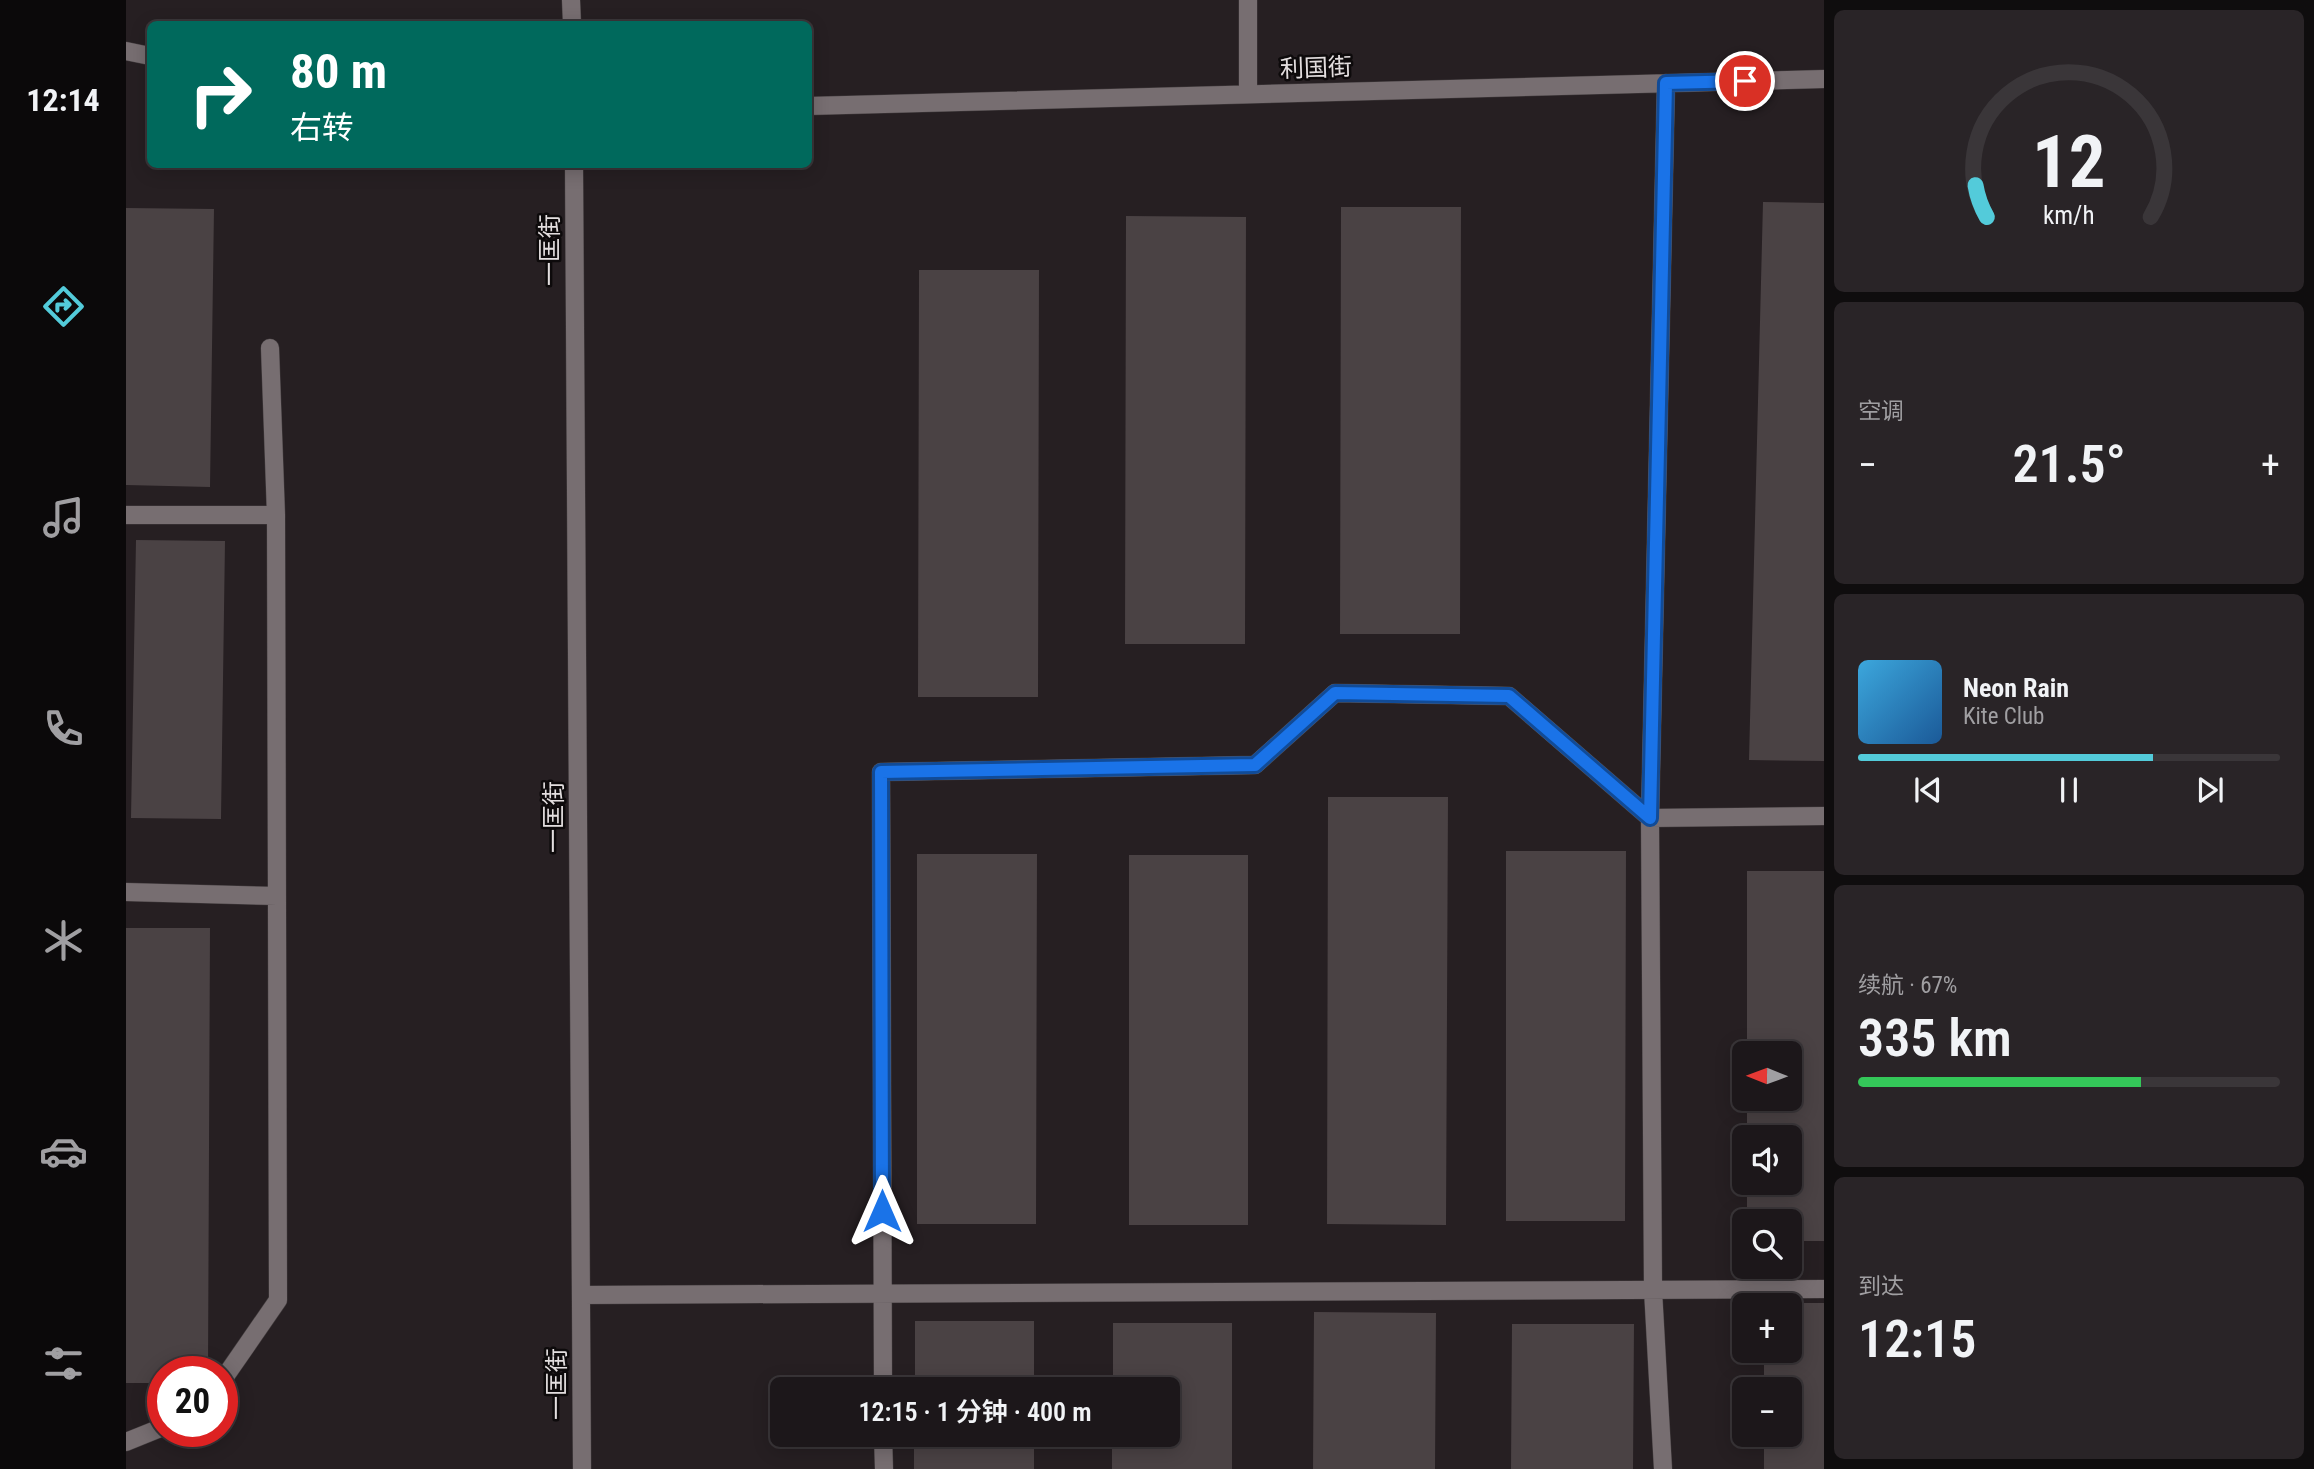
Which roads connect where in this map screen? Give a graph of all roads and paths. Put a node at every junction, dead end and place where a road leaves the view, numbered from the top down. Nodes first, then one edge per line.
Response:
1 (571, 0) edge
2 (1248, 0) edge
3 (572, 21) edge
4 (126, 51) edge
5 (147, 55) edge
6 (1824, 79) edge
7 (1666, 83) junction
8 (1248, 94) junction
9 (812, 106) edge
10 (574, 168) edge
11 (270, 348) dead end
12 (126, 515) edge
13 (276, 515) junction
14 (1824, 816) edge
15 (1650, 818) junction
16 (126, 892) edge
17 (277, 895) junction
18 (1824, 1289) edge
19 (1653, 1290) junction
20 (882, 1293) junction
21 (581, 1295) junction
22 (238, 1358) edge
23 (883, 1377) edge
24 (147, 1433) edge
25 (126, 1442) edge
26 (883, 1447) edge
27 (582, 1469) edge
28 (884, 1469) edge
29 (1663, 1469) edge

1 - 3 street
2 - 8 street
4 - 5 street
6 - 7 street, 利国街
7 - 8 street, 利国街
7 - 15 street
8 - 9 street, 利国街
10 - 21 street, 一匡街
11 - 13 street
12 - 13 street
13 - 17 street
14 - 15 street
15 - 19 street
15 - 20 street
16 - 17 street
17 - 22 street
18 - 19 street
19 - 20 street
19 - 29 street
20 - 21 street
20 - 23 street
21 - 27 street, 一匡街
24 - 25 street
26 - 28 street

